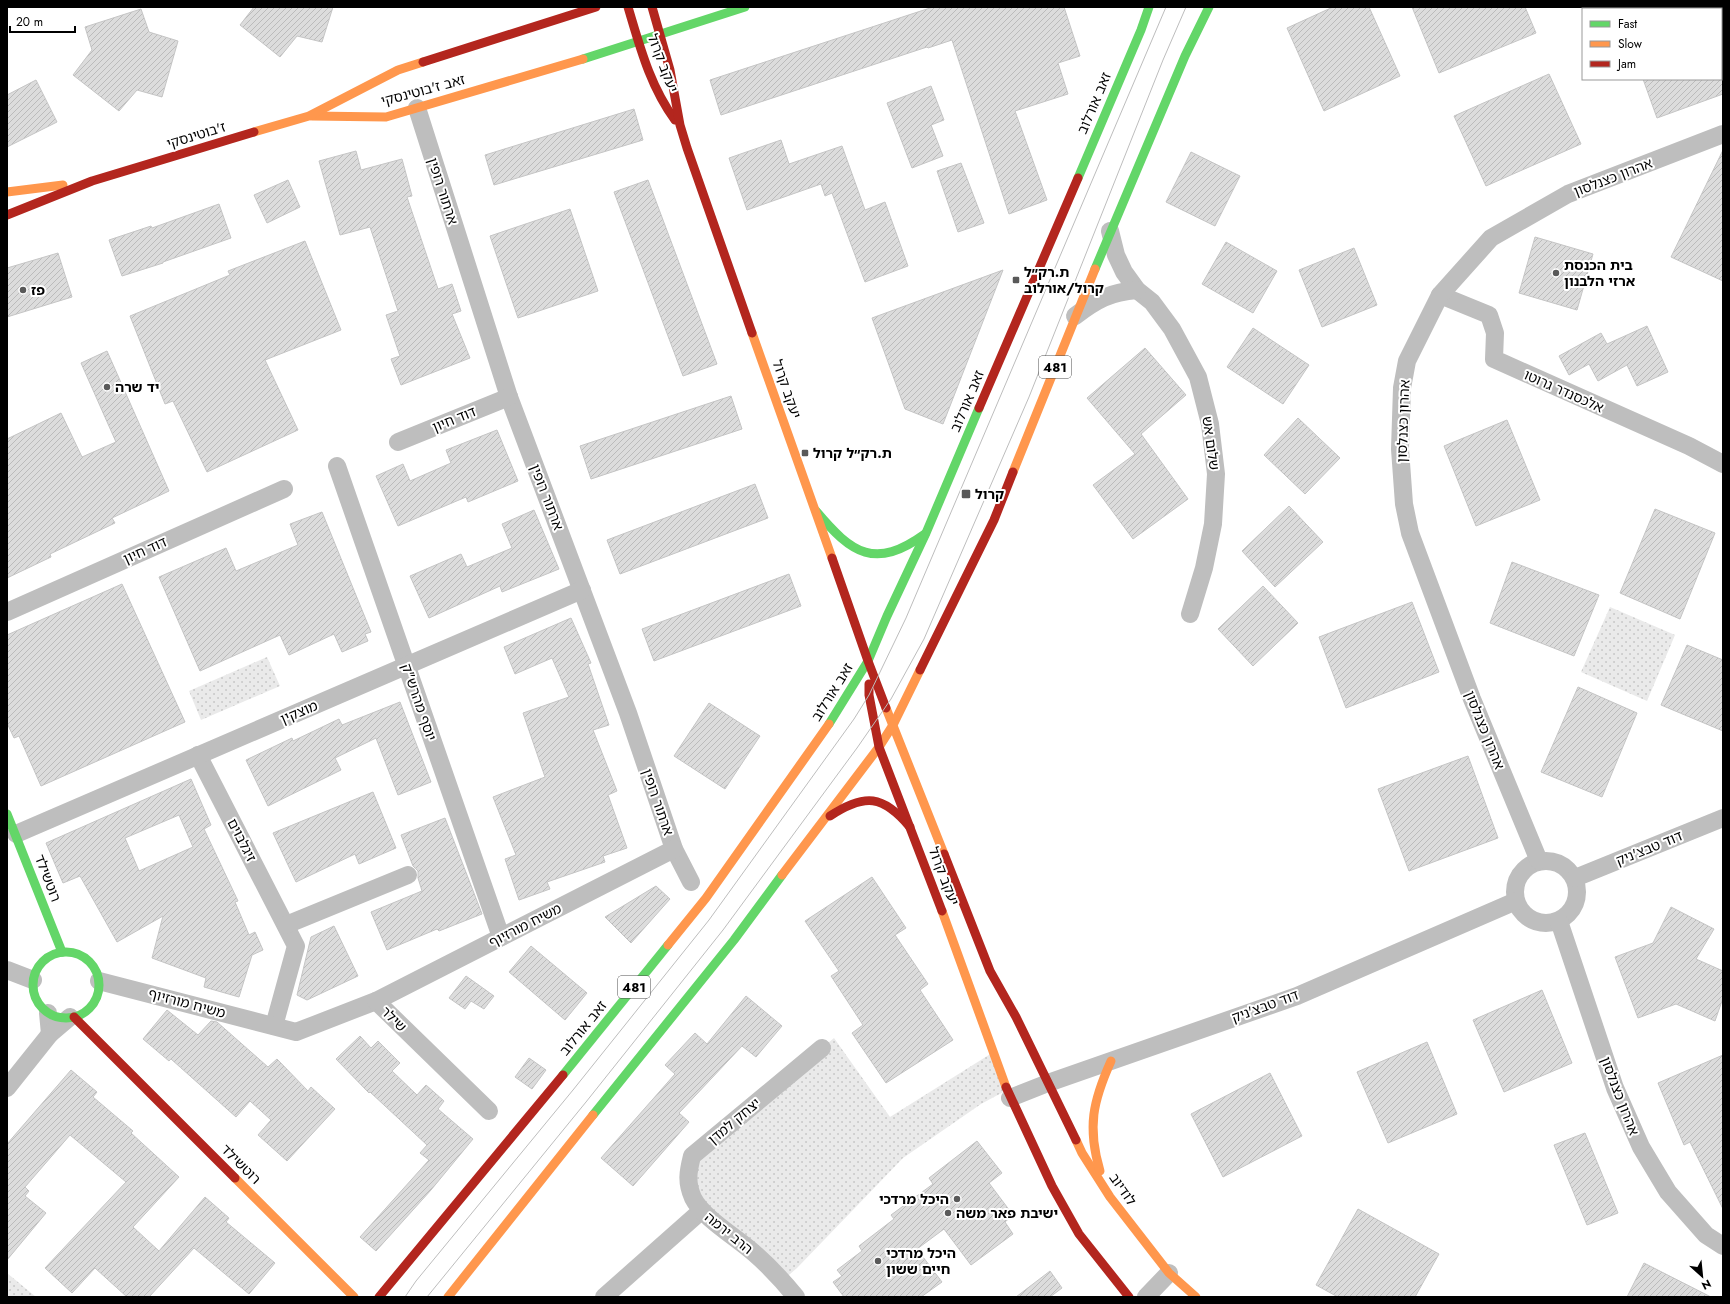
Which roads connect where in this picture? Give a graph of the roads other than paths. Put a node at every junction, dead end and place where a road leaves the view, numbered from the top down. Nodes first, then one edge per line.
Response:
1 (596, 7) edge
2 (628, 7) edge
3 (652, 7) edge
4 (745, 7) edge
5 (1148, 7) edge
6 (1210, 7) edge
7 (660, 35) junction
8 (639, 42) junction
9 (417, 108) junction
10 (309, 116) junction
11 (680, 125) junction
12 (1723, 134) edge
13 (92, 181) junction
14 (7, 192) edge
15 (7, 215) edge
16 (1110, 231) junction
17 (1138, 290) junction
18 (1440, 295) junction
19 (1075, 316) junction
20 (509, 397) junction
21 (398, 442) dead end
22 (1723, 464) edge
23 (337, 466) dead end
24 (284, 489) dead end
25 (816, 511) junction
26 (926, 533) junction
27 (582, 590) junction
28 (7, 612) edge
29 (1190, 614) dead end
30 (868, 661) junction
31 (406, 665) junction
32 (893, 725) junction
33 (878, 746) junction
34 (198, 755) junction
35 (7, 814) edge
36 (1723, 818) edge
37 (910, 827) junction
38 (813, 832) junction
39 (16, 834) junction
40 (674, 849) junction
41 (1539, 861) junction
42 (408, 875) dead end
43 (1575, 878) junction
44 (691, 882) dead end
45 (1516, 901) junction
46 (1559, 920) junction
47 (286, 925) junction
48 (501, 937) junction
49 (62, 952) junction
50 (7, 970) edge
51 (33, 980) junction
52 (99, 981) junction
53 (95, 1001) junction
54 (376, 1002) junction
55 (48, 1013) junction
56 (95, 1014) dead end
57 (72, 1017) junction
58 (274, 1026) junction
59 (97, 1027) dead end
60 (50, 1034) junction
61 (822, 1048) dead end
62 (108, 1050) junction
63 (1111, 1061) junction
64 (1048, 1083) junction
65 (7, 1088) edge
66 (1010, 1098) junction
67 (489, 1111) dead end
68 (1110, 1197) junction
69 (701, 1211) junction
70 (1723, 1246) edge
71 (1169, 1273) junction
72 (354, 1297) edge
73 (379, 1297) edge
74 (448, 1297) edge
75 (604, 1297) edge
76 (796, 1297) edge
77 (1129, 1297) edge
78 (1146, 1297) edge
79 (1196, 1297) edge

1 - 10 main road, זאב ז'בוטינסקי
2 - 8 main road, יעקב קרול
3 - 7 main road, יעקב קרול
4 - 7 main road, זאב ז'בוטינסקי
5 - 26 main road, זאב אורלוב / 481
6 - 16 main road, 481
7 - 8 main road, זאב ז'בוטינסקי
7 - 11 main road, יעקב קרול
8 - 9 main road, זאב ז'בוטינסקי
8 - 11 main road, יעקב קרול
9 - 10 main road, זאב ז'בוטינסקי
9 - 20 street, ארתור רופין
10 - 13 main road, ז'בוטינסקי
11 - 25 main road, יעקב קרול
12 - 18 street, אהרון כצנלסון
13 - 14 main road
13 - 15 main road
16 - 17 street, שלום אש
16 - 19 main road, 481
17 - 19 street
17 - 29 street, שלום אש
18 - 22 street, אלכסנדר גרוטו
18 - 41 street, אהרון כצנלסון
19 - 32 main road, 481
20 - 21 street, דוד חיון
20 - 27 street, ארתור רופין
23 - 31 street, יוסף מהרש"ק
24 - 28 street, דוד חיון
25 - 26 main road
25 - 30 main road, יעקב קרול
26 - 30 main road, זאב אורלוב / 481
27 - 31 street, מוצקין
27 - 40 street, ארתור רופין
30 - 32 main road, יעקב קרול
30 - 33 main road, יעקב קרול
30 - 73 main road, זאב אורלוב / 481
31 - 34 street, מוצקין
31 - 48 street, יוסף מהרש"ק
32 - 33 main road, 481
32 - 64 main road, יעקב קרול
33 - 37 main road, יעקב קרול
33 - 38 main road, 481
34 - 39 street, מוצקין
34 - 47 street, זיגלבוים
35 - 39 main road, רוטשילד
36 - 43 street, דוד טבצ'ניק
37 - 38 main road
37 - 66 main road, יעקב קרול
38 - 74 main road, 481
39 - 49 main road, רוטשילד
40 - 44 street, ארתור רופין
40 - 48 street, משיח מורזיוף
41 - 43 street
41 - 45 street
42 - 47 street
43 - 46 street
45 - 46 street
45 - 63 street, דוד טבצ'ניק
46 - 70 street, אהרון כצנלסון
47 - 58 street, זיגלבוים
48 - 54 street, משיח מורזיוף
49 - 51 main road
49 - 52 main road
50 - 51 street
51 - 55 main road
52 - 53 main road
52 - 58 street, משיח מורזיוף
53 - 56 main road
53 - 57 main road
54 - 58 street, שילר
54 - 67 street, שילר
55 - 57 main road
55 - 60 street
57 - 60 street
57 - 62 main road, רוטשילד
59 - 62 main road, רוטשילד
60 - 65 street
61 - 69 street, יצחק למדן
62 - 72 main road, רוטשילד
63 - 64 street, דוד טבצ'ניק
63 - 68 main road
64 - 66 street, דוד טבצ'ניק
64 - 68 main road, לודיוב
66 - 77 main road
68 - 71 main road, לודיוב
69 - 75 street, הרב ירמה
69 - 76 street, הרב ירמה
71 - 78 street
71 - 79 main road, לודיוב

